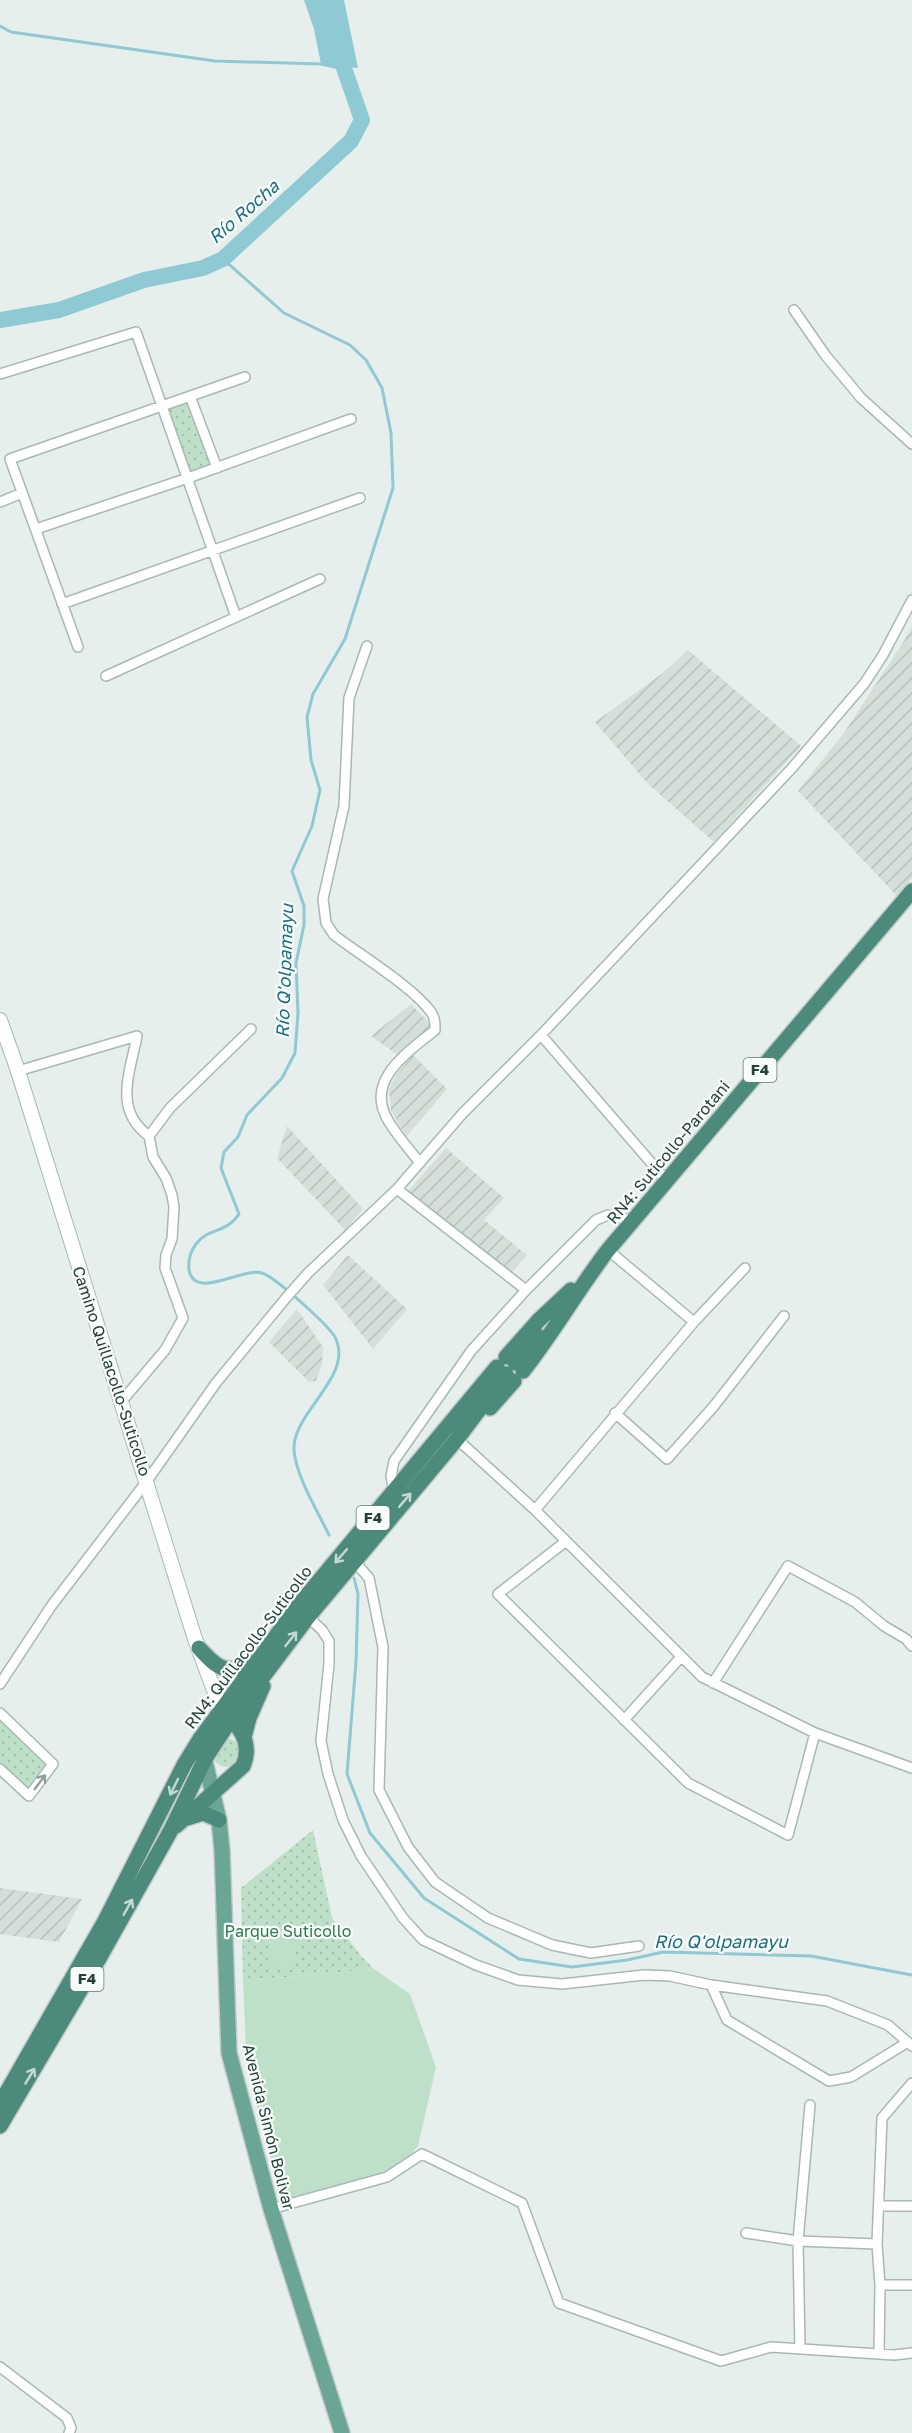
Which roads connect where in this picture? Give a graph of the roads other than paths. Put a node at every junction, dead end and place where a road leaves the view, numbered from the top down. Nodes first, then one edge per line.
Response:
1 (794, 310) dead end
2 (0, 374) edge
3 (245, 377) dead end
4 (190, 396) junction
5 (161, 406) junction
6 (351, 419) dead end
7 (912, 444) edge
8 (217, 468) junction
9 (188, 478) junction
10 (22, 493) junction
11 (360, 498) dead end
12 (0, 502) edge
13 (36, 529) junction
14 (213, 552) junction
15 (320, 579) dead end
16 (912, 600) edge
17 (62, 604) junction
18 (236, 617) junction
19 (367, 646) dead end
20 (78, 647) dead end
21 (106, 676) dead end
22 (912, 891) edge
23 (0, 1020) edge
24 (251, 1029) dead end
25 (542, 1035) junction
26 (18, 1071) junction
27 (149, 1136) junction
28 (420, 1163) junction
29 (666, 1180) junction
30 (397, 1189) junction
31 (634, 1221) junction
32 (608, 1250) junction
33 (745, 1268) dead end
34 (591, 1272) junction
35 (526, 1290) junction
36 (784, 1316) dead end
37 (694, 1322) junction
38 (510, 1369) junction
39 (121, 1401) junction
40 (615, 1413) junction
41 (457, 1439) junction
42 (147, 1481) junction
43 (393, 1493) junction
44 (535, 1510) junction
45 (565, 1542) junction
46 (354, 1561) junction
47 (308, 1617) junction
48 (912, 1646) edge
49 (199, 1648) junction
50 (681, 1657) junction
51 (274, 1661) junction
52 (255, 1662) junction
53 (712, 1683) junction
54 (0, 1684) edge
55 (0, 1713) edge
56 (226, 1714) junction
57 (624, 1720) junction
58 (815, 1732) junction
59 (244, 1737) junction
60 (200, 1739) junction
61 (205, 1759) junction
62 (912, 1768) edge
63 (0, 1769) edge
64 (231, 1778) junction
65 (213, 1792) junction
66 (184, 1819) junction
67 (219, 1820) junction
68 (171, 1830) junction
69 (639, 1946) dead end
70 (711, 1985) junction
71 (910, 2044) edge
72 (912, 2083) edge
73 (0, 2104) edge
74 (810, 2105) dead end
75 (0, 2126) edge
76 (880, 2206) junction
77 (912, 2206) edge
78 (271, 2209) junction
79 (746, 2233) dead end
80 (798, 2241) junction
81 (877, 2244) junction
82 (880, 2285) junction
83 (912, 2285) edge
84 (800, 2349) junction
85 (879, 2353) junction
86 (912, 2353) edge
87 (0, 2367) edge
88 (69, 2433) edge
89 (342, 2433) edge

1 - 7 street
2 - 5 street
3 - 4 street
4 - 5 street
4 - 8 street
5 - 9 street
5 - 10 street
6 - 8 street
8 - 9 street
9 - 13 street
9 - 14 street
10 - 12 street
10 - 13 street
11 - 14 street
13 - 17 street
14 - 17 street
14 - 18 street
15 - 18 street
16 - 25 street
17 - 20 street
18 - 21 street
19 - 28 street
22 - 29 highway, RN4: Suticollo-Parotani / F4
23 - 26 main road, Camino Quillacollo-Suticollo
24 - 27 street
25 - 28 street
25 - 29 street
26 - 27 street
26 - 39 main road, Camino Quillacollo-Suticollo
27 - 39 street
28 - 30 street
29 - 31 highway, RN4: Suticollo-Parotani / F4
30 - 35 street
30 - 42 street
31 - 32 highway, RN4: Suticollo-Parotani / F4
31 - 35 street
32 - 34 highway, RN4: Suticollo-Parotani / F4
32 - 37 street
33 - 37 street
34 - 38 highway, RN4: Suticollo-Parotani / F4
34 - 38 highway, RN4: Suticollo-Parotani / F4
35 - 43 street
36 - 40 street
37 - 40 street
38 - 41 highway, RN4: Quillacollo-Suticollo / F4
38 - 43 highway, RN4: Quillacollo-Suticollo / F4
39 - 42 main road, Camino Quillacollo-Suticollo
40 - 44 street
41 - 44 street
46 -> 41 highway, RN4: Quillacollo-Suticollo / F4
42 - 49 main road, Camino Quillacollo-Suticollo
42 - 54 street
43 -> 52 highway, RN4: Quillacollo-Suticollo / F4
44 - 45 street
45 - 50 street
45 - 57 street
46 - 47 highway, RN4: Quillacollo-Suticollo / F4
46 - 69 street
51 -> 47 highway, RN4: Quillacollo-Suticollo / F4
47 - 70 street
48 - 53 street
49 - 52 highway
49 - 56 main road, Camino Quillacollo-Suticollo
50 - 53 street
50 - 57 street
51 - 56 highway, RN4: Quillacollo-Suticollo / F4
51 - 59 highway
52 - 56 highway, RN4: Quillacollo-Suticollo / F4
53 - 58 street
63 -> 55 street
56 - 59 highway
56 - 60 highway, RN4: Quillacollo-Suticollo / F4
56 - 61 highway, RN4: Quillacollo-Suticollo / F4
57 - 58 street
58 - 62 street
59 - 64 highway
60 - 61 main road, Avenida Simón Bolivar
60 -> 73 highway, RN4: Quillacollo-Suticollo / F4
61 - 65 main road, Avenida Simón Bolivar
61 - 68 highway, RN4: Quillacollo-Suticollo / F4
64 - 65 highway
64 - 67 main road, Avenida Simón Bolivar
65 - 66 highway
65 - 67 main road, Avenida Simón Bolivar
66 - 67 highway
66 - 68 highway
67 - 78 main road, Avenida Simón Bolivar
75 -> 68 highway, RN4: Quillacollo-Suticollo / F4
70 - 71 street
70 - 71 street
72 - 76 street
74 - 80 street
76 - 77 street
76 - 81 street
78 - 84 street
78 - 89 main road, Avenida Simón Bolivar
79 - 80 street
80 - 81 street
80 - 84 street
81 - 82 street
82 - 83 street
82 - 85 street
84 - 85 street
85 - 86 street
87 - 88 street

